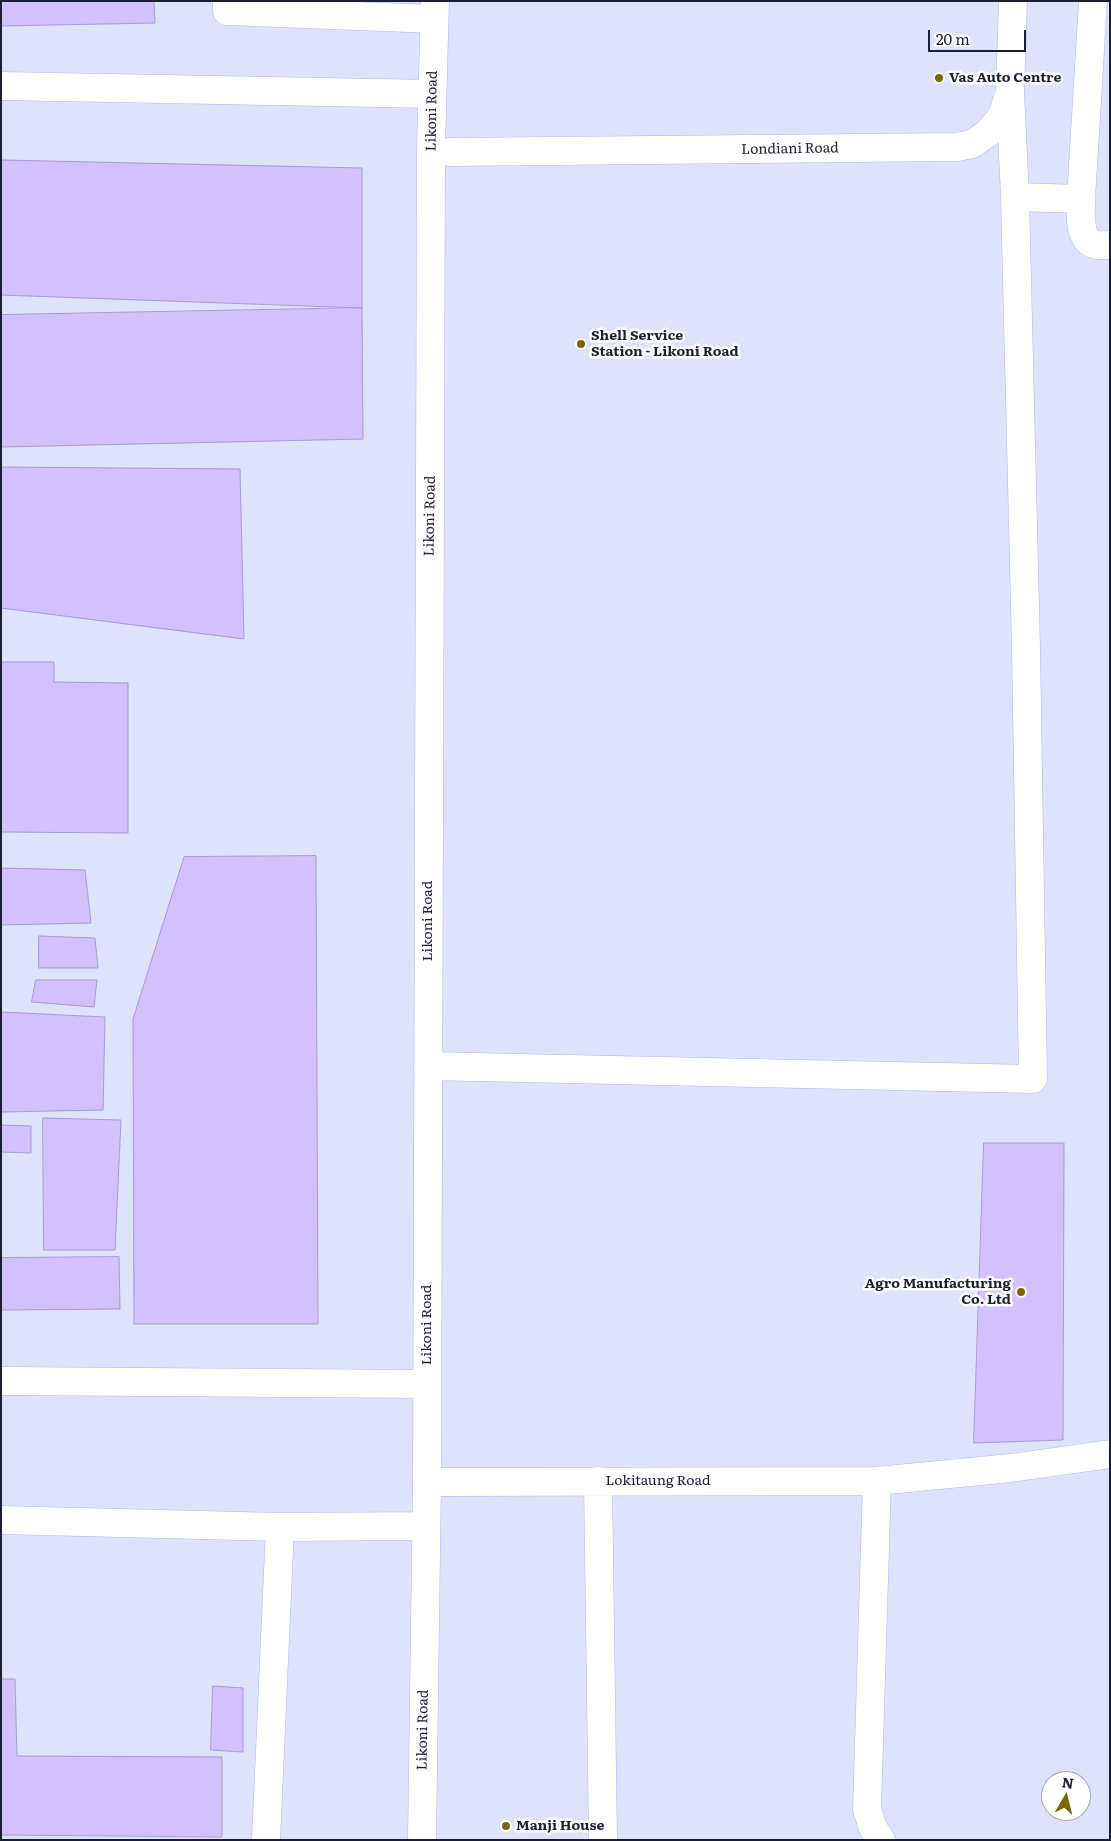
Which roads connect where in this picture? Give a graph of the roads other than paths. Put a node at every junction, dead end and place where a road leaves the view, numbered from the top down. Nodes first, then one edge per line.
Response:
1 (227, 1) edge
2 (1013, 1) edge
3 (1093, 1) edge
4 (440, 7) edge
5 (1, 86) edge
6 (1010, 92) junction
7 (432, 94) junction
8 (449, 152) junction
9 (1015, 198) junction
10 (1081, 199) junction
11 (1110, 245) edge
12 (440, 259) junction
13 (436, 1066) junction
14 (1, 1381) edge
15 (427, 1384) junction
16 (1110, 1454) edge
17 (598, 1481) junction
18 (877, 1481) junction
19 (439, 1482) junction
20 (1, 1520) edge
21 (426, 1526) junction
22 (280, 1527) junction
23 (266, 1840) edge
24 (422, 1840) edge
25 (436, 1840) edge
26 (603, 1840) edge
27 (881, 1840) edge

1 - 4 street
2 - 6 street, Londiani Road
3 - 10 street
4 - 7 street, Likoni Road
4 - 8 street, Likoni Road
5 - 7 street
6 - 8 street, Londiani Road
6 - 9 street
7 - 12 street, Likoni Road
8 - 12 street, Likoni Road
9 - 10 street
9 - 13 street
10 - 11 street
12 - 13 street, Likoni Road
13 - 15 street, Likoni Road
13 - 19 street, Likoni Road
14 - 15 street
15 - 21 street, Likoni Road
16 - 18 street, Lokitaung Road
17 - 18 street, Lokitaung Road
17 - 19 street, Lokitaung Road
17 - 26 street
18 - 27 street
19 - 25 street, Likoni Road
20 - 22 street
21 - 22 street
21 - 24 street, Likoni Road
22 - 23 street

